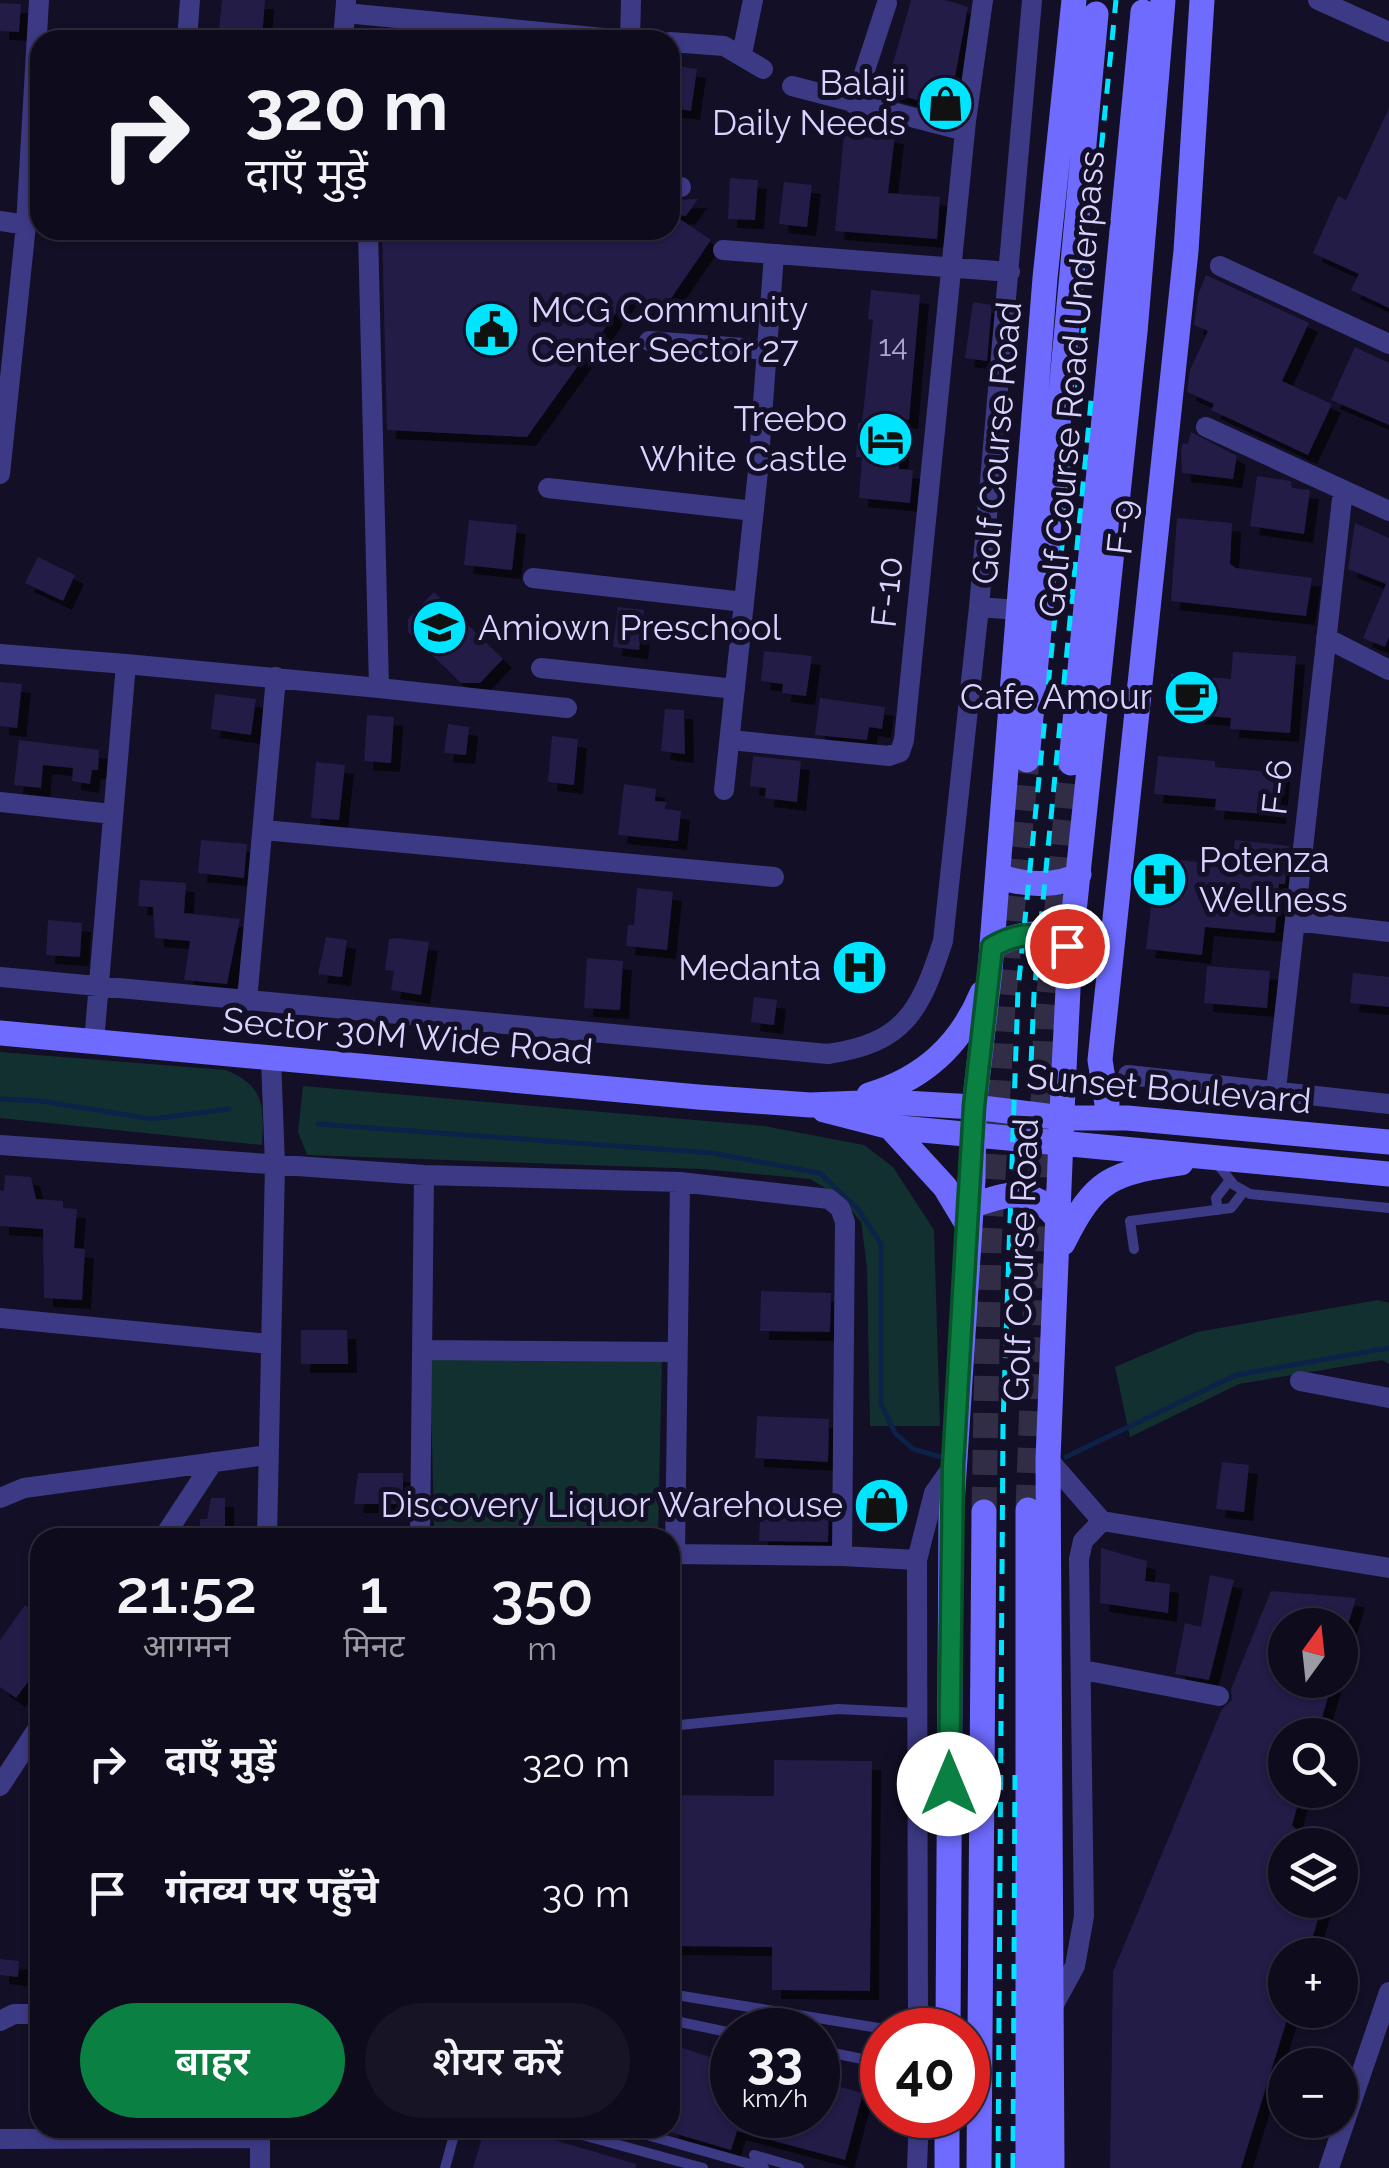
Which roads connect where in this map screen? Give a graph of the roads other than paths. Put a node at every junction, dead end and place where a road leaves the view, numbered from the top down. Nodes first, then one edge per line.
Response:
1 (39, 0) edge
2 (190, 0) edge
3 (631, 0) edge
4 (753, 0) edge
5 (983, 0) edge
6 (1032, 0) edge
7 (1074, 0) edge
8 (1318, 0) edge
9 (1376, 0) edge
10 (886, 3) dead end
11 (1202, 3) edge
12 (1153, 6) edge
13 (346, 7) edge
14 (1096, 14) dead end
15 (1367, 22) junction
16 (38, 30) edge
17 (188, 30) edge
18 (543, 30) edge
19 (629, 30) edge
20 (1389, 32) edge
21 (680, 43) edge
22 (1159, 52) junction
23 (742, 54) junction
24 (763, 70) dead end
25 (792, 86) dead end
26 (854, 104) junction
27 (965, 131) junction
28 (30, 189) edge
29 (0, 221) edge
30 (26, 224) junction
31 (368, 240) edge
32 (723, 250) dead end
33 (774, 254) junction
34 (1220, 266) dead end
35 (952, 267) junction
36 (1010, 272) junction
37 (649, 341) dead end
38 (1389, 344) edge
39 (769, 350) junction
40 (3, 421) edge
41 (1206, 428) dead end
42 (0, 474) edge
43 (548, 488) dead end
44 (1342, 490) junction
45 (754, 511) junction
46 (1389, 511) edge
47 (532, 578) dead end
48 (744, 602) junction
49 (979, 607) junction
50 (1018, 610) junction
51 (1326, 638) junction
52 (0, 654) edge
53 (126, 664) junction
54 (541, 668) dead end
55 (1389, 670) edge
56 (276, 677) junction
57 (379, 688) junction
58 (735, 689) junction
59 (567, 708) dead end
60 (730, 740) junction
61 (1027, 760) tunnel mouth
62 (1071, 762) tunnel mouth
63 (724, 790) dead end
64 (0, 802) edge
65 (112, 814) junction
66 (264, 830) junction
67 (998, 874) junction
68 (1079, 874) junction
69 (774, 878) dead end
70 (1295, 921) junction
71 (1389, 932) edge
72 (1070, 950) junction
73 (991, 958) junction
74 (0, 976) edge
75 (96, 984) junction
76 (247, 1000) junction
77 (1066, 1032) junction
78 (0, 1033) edge
79 (94, 1042) junction
80 (272, 1058) junction
81 (1128, 1076) dead end
82 (1276, 1090) junction
83 (1389, 1104) edge
84 (810, 1105) junction
85 (974, 1106) junction
86 (1117, 1111) junction
87 (890, 1128) junction
88 (1062, 1130) junction
89 (972, 1134) junction
90 (1389, 1142) edge
91 (0, 1145) edge
92 (274, 1165) junction
93 (1223, 1165) junction
94 (1389, 1174) edge
95 (424, 1176) junction
96 (680, 1182) junction
97 (1244, 1190) junction
98 (1389, 1208) edge
99 (1218, 1210) junction
100 (970, 1216) junction
101 (1059, 1221) junction
102 (1134, 1249) dead end
103 (1055, 1261) junction
104 (0, 1318) edge
105 (270, 1344) junction
106 (424, 1350) junction
107 (676, 1352) junction
108 (1300, 1382) dead end
109 (1389, 1398) edge
110 (267, 1455) junction
111 (1048, 1459) junction
112 (213, 1462) junction
113 (953, 1466) junction
114 (0, 1498) edge
115 (1028, 1510) tunnel mouth
116 (984, 1512) tunnel mouth
117 (1102, 1521) junction
118 (170, 1528) edge
119 (266, 1528) edge
120 (420, 1528) edge
121 (673, 1528) edge
122 (680, 1554) edge
123 (842, 1556) junction
124 (917, 1560) junction
125 (1389, 1568) edge
126 (1083, 1670) junction
127 (1219, 1696) dead end
128 (919, 1713) junction
129 (680, 1725) edge
130 (30, 1740) edge
131 (0, 1786) edge
132 (1389, 1992) edge
133 (680, 1996) edge
134 (918, 2008) edge
135 (948, 2008) edge
136 (1052, 2008) junction
137 (30, 2014) edge
138 (0, 2021) edge
139 (680, 2022) edge
140 (860, 2025) edge
141 (710, 2028) edge
142 (43, 2138) edge
143 (260, 2138) edge
144 (453, 2138) edge
145 (594, 2138) edge
146 (658, 2138) edge
147 (919, 2138) edge
148 (948, 2138) edge
149 (0, 2139) edge
150 (754, 2156) dead end
151 (260, 2168) edge
152 (445, 2168) edge
153 (704, 2168) edge
154 (764, 2168) edge
155 (799, 2168) edge
156 (918, 2168) edge
157 (947, 2168) edge
158 (979, 2168) edge
159 (1028, 2168) edge
160 (1052, 2168) edge
161 (1330, 2168) edge

1 - 16 street
2 - 17 street
3 - 19 street
4 - 23 street
5 - 27 street
6 - 36 street
7 - 50 street, Golf Course Road
8 - 15 street
9 - 15 street
10 - 26 street
11 - 22 street
11 - 86 street, F-9
12 - 22 street, Golf Course Road
12 - 62 street, Golf Course Road Underpass
13 - 18 street
14 - 61 street, Golf Course Road Underpass
15 - 20 street
21 - 23 street
22 - 68 street, Golf Course Road
23 - 24 street
25 - 26 street
26 - 27 street
27 - 35 street
28 - 30 street
29 - 30 street
30 - 40 street
31 - 57 street
32 - 33 street
33 - 35 street
33 - 39 street
34 - 38 street
35 - 36 street
35 - 60 street, F-10
36 - 49 street
37 - 39 street
39 - 45 street
40 - 42 street
41 - 44 street
43 - 45 street
44 - 46 street
44 - 51 street, F-6
45 - 48 street
47 - 48 street
48 - 58 street
49 - 50 street
49 - 76 street
50 - 67 street, Golf Course Road
51 - 55 street
51 - 70 street, F-6
52 - 53 street
53 - 56 street
53 - 65 street
54 - 58 street
56 - 57 street
56 - 66 street
57 - 59 street
58 - 60 street
60 - 63 street
64 - 65 street
65 - 75 street
66 - 69 street
66 - 76 street
67 - 68 street
67 - 73 street, Golf Course Road
68 - 72 street, Golf Course Road
70 - 71 street
70 - 82 street, F-6
72 - 73 street
72 - 77 street, Golf Course Road
73 - 84 street
73 - 85 street, Golf Course Road
74 - 75 street
75 - 76 street
75 - 79 street
77 - 86 street
77 - 88 street, Golf Course Road
78 - 79 street, Sector 30M Wide Road
79 - 80 street, Sector 30M Wide Road
80 - 84 street, Sector 30M Wide Road
80 - 92 street
81 - 82 street
82 - 83 street
84 - 85 street, Sunset Boulevard
84 - 87 street, Sunset Boulevard
85 - 88 street, Sunset Boulevard
85 - 89 street, Golf Course Road
86 - 88 street, Sunset Boulevard
86 - 90 street, Sunset Boulevard
87 - 89 street, Sunset Boulevard
87 - 100 street
88 - 89 street, Sunset Boulevard
88 - 93 street, Sunset Boulevard
88 - 101 street, Golf Course Road
89 - 100 street, Golf Course Road
91 - 92 street
92 - 95 street
92 - 105 street
93 - 94 street, Sunset Boulevard
93 - 97 lane
93 - 99 lane
93 - 103 street
95 - 96 street
95 - 106 street
96 - 107 street
96 - 123 street
97 - 98 lane
97 - 99 lane
99 - 102 lane
100 - 101 street
100 - 113 street, Golf Course Road
101 - 103 street, Golf Course Road
103 - 111 street, Golf Course Road
104 - 105 street
105 - 110 street
106 - 107 street
106 - 120 street
107 - 121 street
108 - 109 street
110 - 112 street
110 - 119 street
111 - 117 street
111 - 136 street, Golf Course Road
112 - 114 street
112 - 118 street
113 - 124 street
113 - 135 street, Golf Course Road
115 - 159 street
116 - 158 street
117 - 125 street
117 - 126 street
122 - 123 street
123 - 124 street
124 - 128 street
126 - 127 street
126 - 136 street
128 - 129 lane
128 - 134 street
130 - 131 street
132 - 161 street
133 - 140 lane
136 - 160 street, Golf Course Road
137 - 138 street
139 - 141 lane
142 - 149 street
143 - 151 street
144 - 152 lane
145 - 153 lane
146 - 154 lane
147 - 156 street
148 - 157 street
150 - 155 lane

